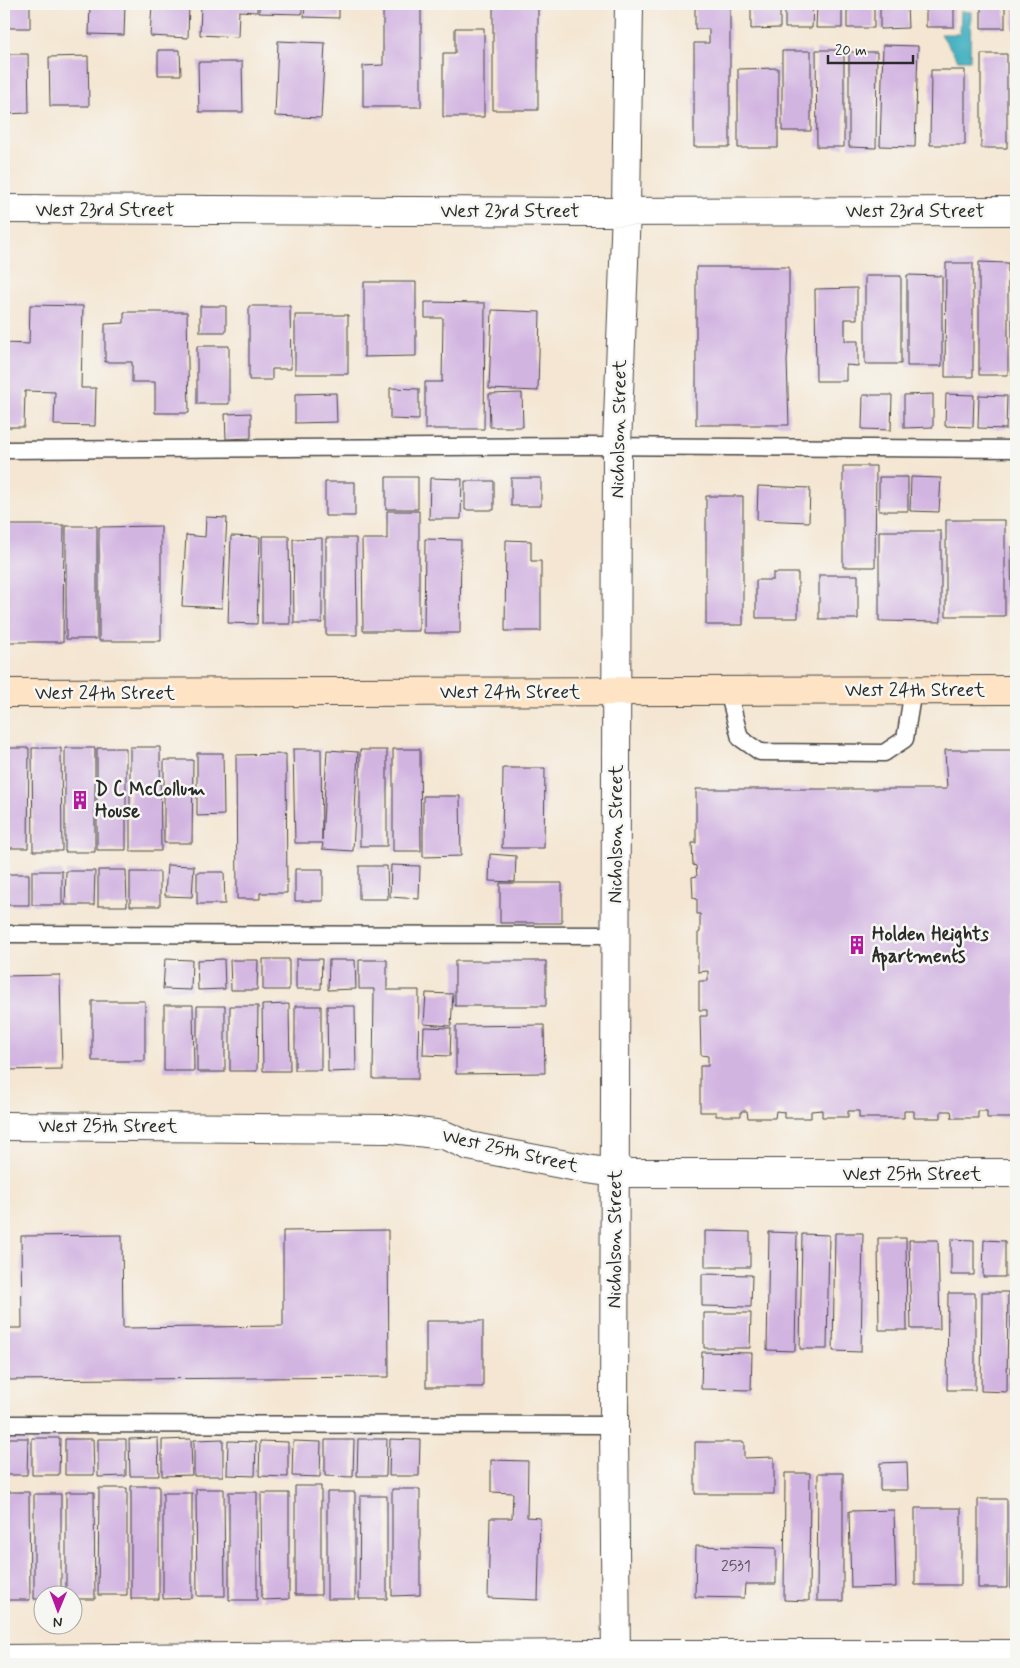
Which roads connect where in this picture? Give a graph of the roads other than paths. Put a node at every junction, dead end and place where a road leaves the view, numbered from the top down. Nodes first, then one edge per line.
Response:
1 (629, 4) edge
2 (4, 209) edge
3 (626, 210) junction
4 (1016, 211) edge
5 (616, 446) junction
6 (1016, 448) edge
7 (4, 450) edge
8 (913, 690) junction
9 (1016, 690) edge
10 (728, 691) junction
11 (616, 692) junction
12 (4, 693) edge
13 (4, 934) edge
14 (616, 935) junction
15 (4, 1126) edge
16 (615, 1173) junction
17 (1016, 1174) edge
18 (4, 1424) edge
19 (614, 1425) junction
20 (1016, 1654) edge
21 (4, 1659) edge
22 (616, 1659) edge

1 - 3 street, Nicholson Street
2 - 3 street, West 23rd Street
3 - 4 street, West 23rd Street
3 - 5 street, Nicholson Street
5 - 6 lane
5 - 7 lane
5 - 11 street, Nicholson Street
8 - 9 street, West 24th Street
8 - 10 street, West 24th Street
8 - 10 lane
10 - 11 street, West 24th Street
11 - 12 street, West 24th Street
11 - 14 street, Nicholson Street
13 - 14 lane
14 - 16 street, Nicholson Street
15 - 16 street, West 25th Street
16 - 17 street, West 25th Street
16 - 19 street, Nicholson Street
18 - 19 lane
19 - 22 street, Nicholson Street
20 - 22 street
21 - 22 street

